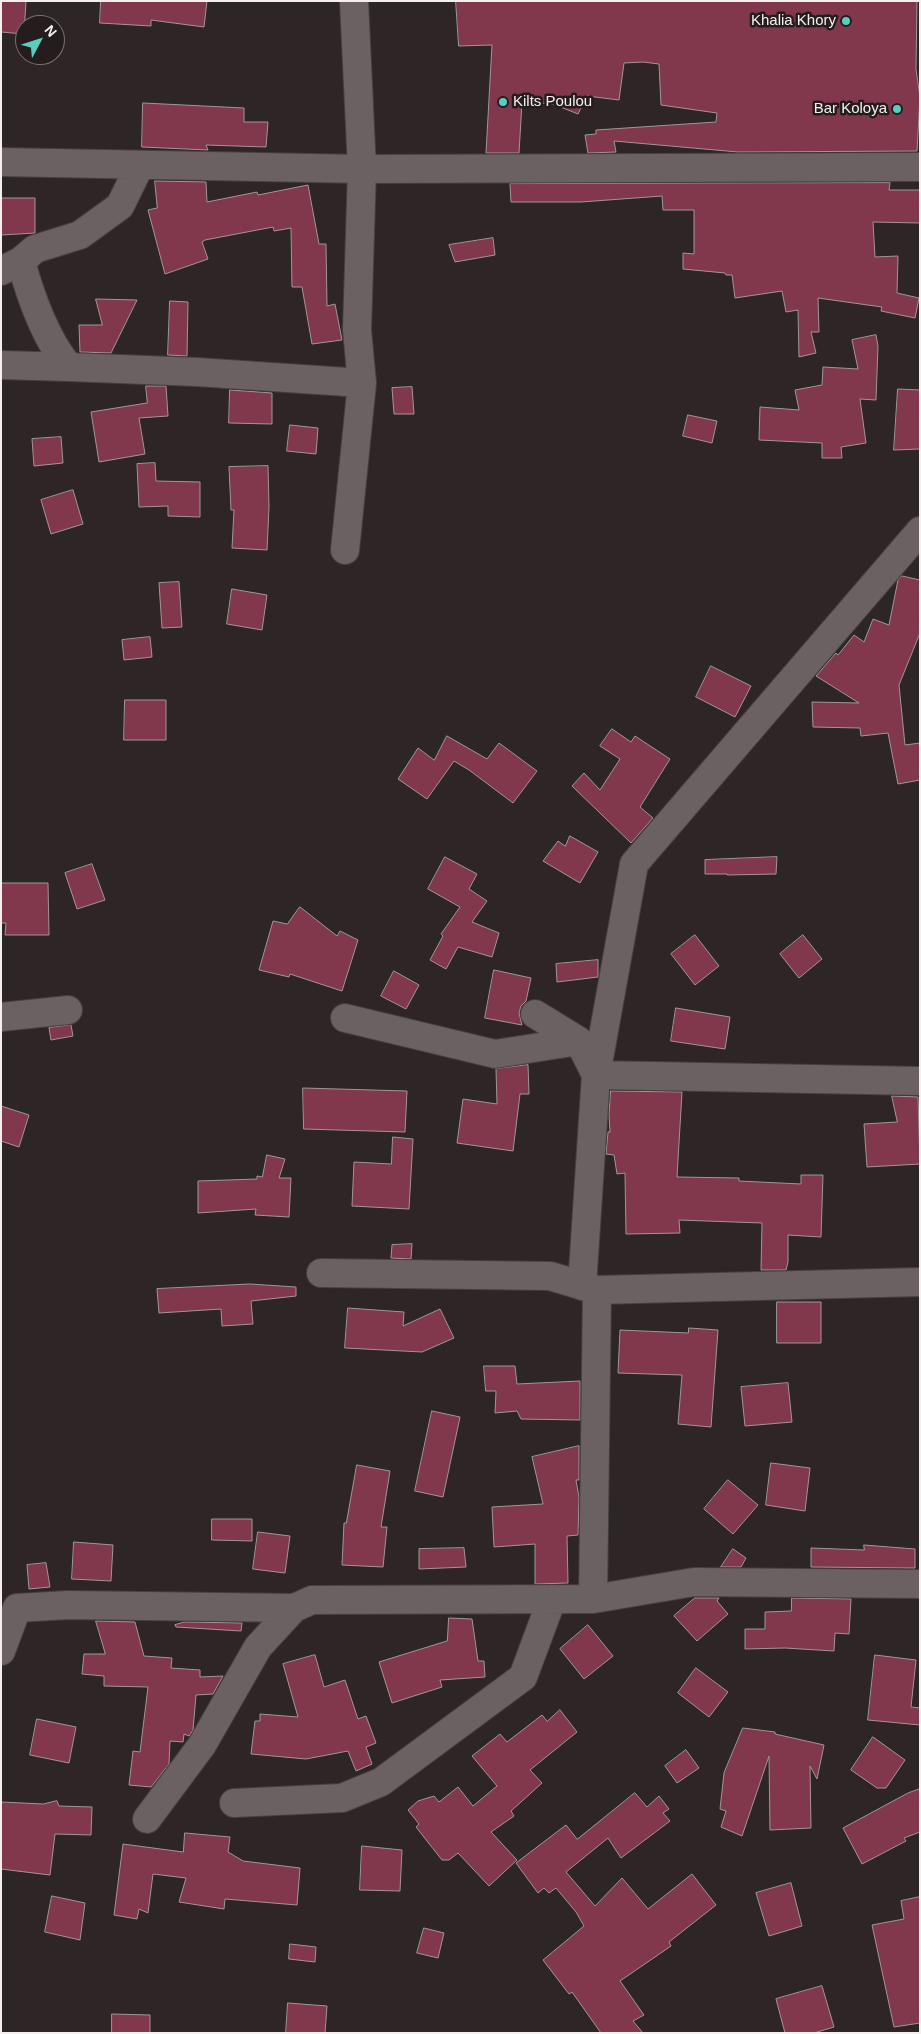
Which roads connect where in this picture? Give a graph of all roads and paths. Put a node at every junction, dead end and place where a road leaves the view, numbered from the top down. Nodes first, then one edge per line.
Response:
1 (354, 1) edge
2 (1, 162) edge
3 (140, 165) junction
4 (920, 167) edge
5 (362, 169) junction
6 (11, 266) edge
7 (1, 365) edge
8 (69, 366) junction
9 (362, 383) junction
10 (920, 531) edge
11 (346, 550) dead end
12 (68, 1010) dead end
13 (535, 1014) dead end
14 (1, 1017) edge
15 (345, 1018) dead end
16 (579, 1041) junction
17 (596, 1075) junction
18 (920, 1081) edge
19 (321, 1273) dead end
20 (920, 1282) edge
21 (590, 1288) junction
22 (920, 1584) edge
23 (593, 1598) junction
24 (552, 1599) junction
25 (294, 1608) junction
26 (1, 1651) edge
27 (234, 1803) dead end
28 (147, 1818) dead end

1 - 5 street
2 - 3 street
3 - 5 street
3 - 6 street
4 - 5 street
5 - 9 street
6 - 8 street
7 - 8 street
8 - 9 street
9 - 11 street
10 - 17 street
12 - 14 street
13 - 16 street
15 - 16 street
16 - 17 street
17 - 18 street
17 - 21 street
19 - 21 street
20 - 21 street
21 - 23 street
22 - 23 street
23 - 24 street
24 - 25 street
24 - 27 street
25 - 26 street
25 - 28 street

